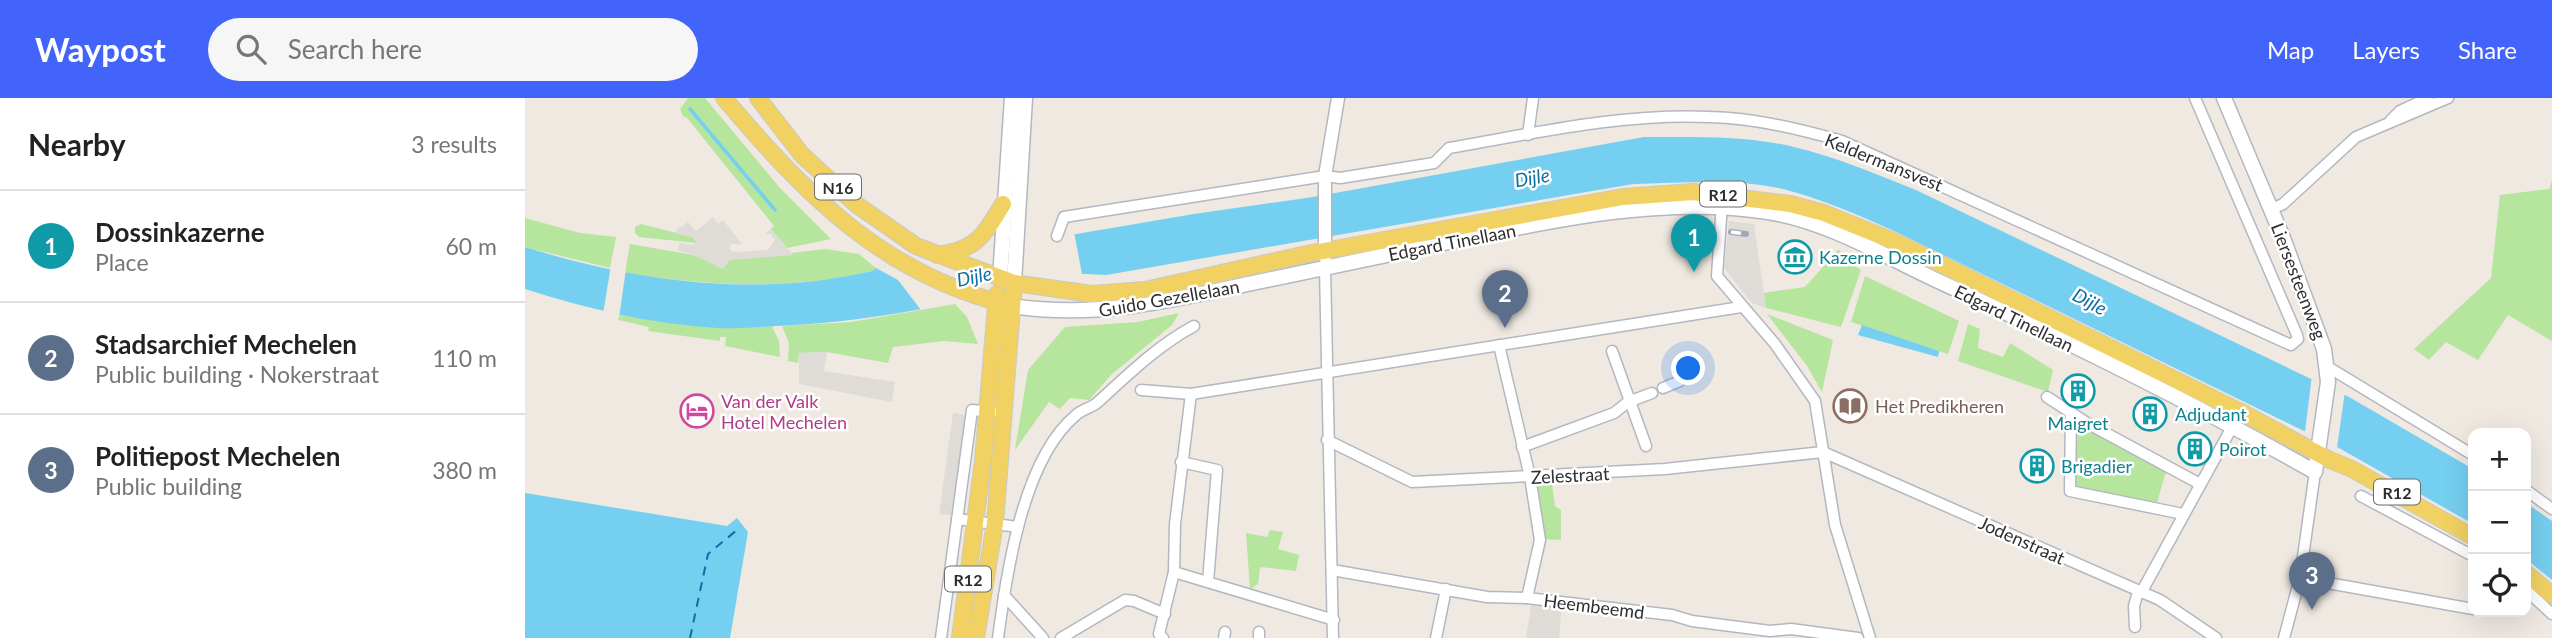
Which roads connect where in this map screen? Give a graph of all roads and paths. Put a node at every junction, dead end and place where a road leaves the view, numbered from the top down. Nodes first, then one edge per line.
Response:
1 (724, 98) edge
2 (758, 98) edge
3 (1012, 98) edge
4 (1025, 98) edge
5 (1338, 98) edge
6 (1533, 98) edge
7 (2196, 98) edge
8 (2224, 98) edge
9 (2428, 98) edge
10 (2448, 98) edge
11 (2391, 120) junction
12 (1528, 135) junction
13 (1325, 182) junction
14 (1721, 200) junction
15 (1003, 204) junction
16 (2272, 209) junction
17 (1057, 236) dead end
18 (1324, 245) junction
19 (938, 256) junction
20 (1325, 268) junction
21 (1010, 290) junction
22 (991, 299) junction
23 (1741, 307) junction
24 (1194, 326) dead end
25 (2294, 344) joint
26 (1499, 345) junction
27 (1612, 351) dead end
28 (2328, 367) junction
29 (1327, 373) junction
30 (1680, 382) dead end
31 (1141, 390) dead end
32 (1191, 394) junction
33 (2047, 397) dead end
34 (1628, 402) junction
35 (987, 412) junction
36 (2071, 412) junction
37 (2231, 429) junction
38 (1327, 440) junction
39 (1646, 446) dead end
40 (2319, 446) junction
41 (1522, 447) junction
42 (1823, 452) junction
43 (2468, 452) edge
44 (1181, 462) junction
45 (2315, 472) junction
46 (1530, 477) junction
47 (2200, 484) junction
48 (2527, 491) edge
49 (2361, 496) dead end
50 (2552, 509) edge
51 (2183, 514) junction
52 (966, 520) junction
53 (995, 523) junction
54 (1018, 527) junction
55 (2468, 534) edge
56 (2469, 554) edge
57 (1332, 569) junction
58 (1174, 572) junction
59 (2531, 577) edge
60 (2300, 578) junction
61 (1208, 582) junction
62 (1446, 589) junction
63 (2140, 592) junction
64 (1004, 595) junction
65 (2531, 595) edge
66 (2552, 595) edge
67 (1527, 598) junction
68 (2468, 608) edge
69 (1165, 614) junction
70 (2552, 614) edge
71 (1334, 620) junction
72 (2135, 627) dead end
73 (1161, 636) edge
74 (941, 638) edge
75 (960, 638) edge
76 (976, 638) edge
77 (998, 638) edge
78 (1043, 638) edge
79 (1061, 638) edge
80 (1333, 638) edge
81 (1436, 638) edge
82 (1858, 638) edge
83 (1870, 638) edge
84 (2216, 638) edge
85 (2284, 638) edge

1 - 22 main road, N16
2 - 19 main road, N16
3 - 15 main road
4 - 21 main road
5 - 13 street
6 - 12 street
7 - 25 street, Liersesteenweg
8 - 16 main road, Liersesteenweg
9 - 11 street
10 - 11 street
11 - 16 street
12 - 13 street, Keldermansvest
12 - 25 street, Keldermansvest
13 - 17 street, Keldermansvest
13 - 18 street
14 - 18 main road, Edgard Tinellaan / R12
14 - 20 main road, Edgard Tinellaan / R12
14 - 23 street
14 - 37 main road, Edgard Tinellaan / R12
14 - 40 main road, Edgard Tinellaan / R12
15 - 19 main road
15 - 21 main road
16 - 28 main road, Liersesteenweg
18 - 20 street
18 - 21 main road, Guido Gezellelaan / R12
19 - 21 main road, N16
20 - 21 main road, Guido Gezellelaan / R12
20 - 29 street
21 - 22 main road, R12
21 - 22 main road, Guido Gezellelaan / R12
21 - 35 main road, R12
22 - 35 main road, R12
23 - 26 street
23 - 42 street
24 - 54 street, Guido Gezellelaan
26 - 29 street
26 - 41 street
27 - 34 street
28 - 40 main road, Liersesteenweg
28 - 43 street
29 - 32 street
29 - 38 street
30 - 34 street
31 - 32 street
32 - 44 street
33 - 36 street
34 - 39 street
34 - 41 street
35 - 52 main road, R12
35 - 53 main road, R12
36 - 47 street
36 - 51 street
37 - 45 main road, Edgard Tinellaan / R12
37 - 47 street
38 - 46 street, Zelestraat
38 - 57 street
40 - 45 main road, Liersesteenweg
40 - 55 main road, R12
41 - 46 street
42 - 46 street, Zelestraat
42 - 63 street, Jodenstraat
42 - 83 street
44 - 58 street
44 - 61 street
45 - 60 street
46 - 67 street
47 - 51 street
48 - 50 street
49 - 56 street, R12
51 - 63 street
52 - 53 street
52 - 74 street
52 - 75 main road, R12
53 - 54 street
53 - 76 main road, R12
54 - 64 street, Guido Gezellelaan
57 - 62 street, Heembeemd
57 - 71 street
58 - 61 street
58 - 69 street
59 - 66 main road
60 - 68 street
60 - 85 street
61 - 71 street
62 - 67 street, Heembeemd
62 - 81 street
63 - 72 street
63 - 84 street, Jodenstraat
64 - 77 street, Guido Gezellelaan
64 - 78 street
65 - 70 street
67 - 82 street, Heembeemd
69 - 73 street
69 - 79 street
71 - 80 street

